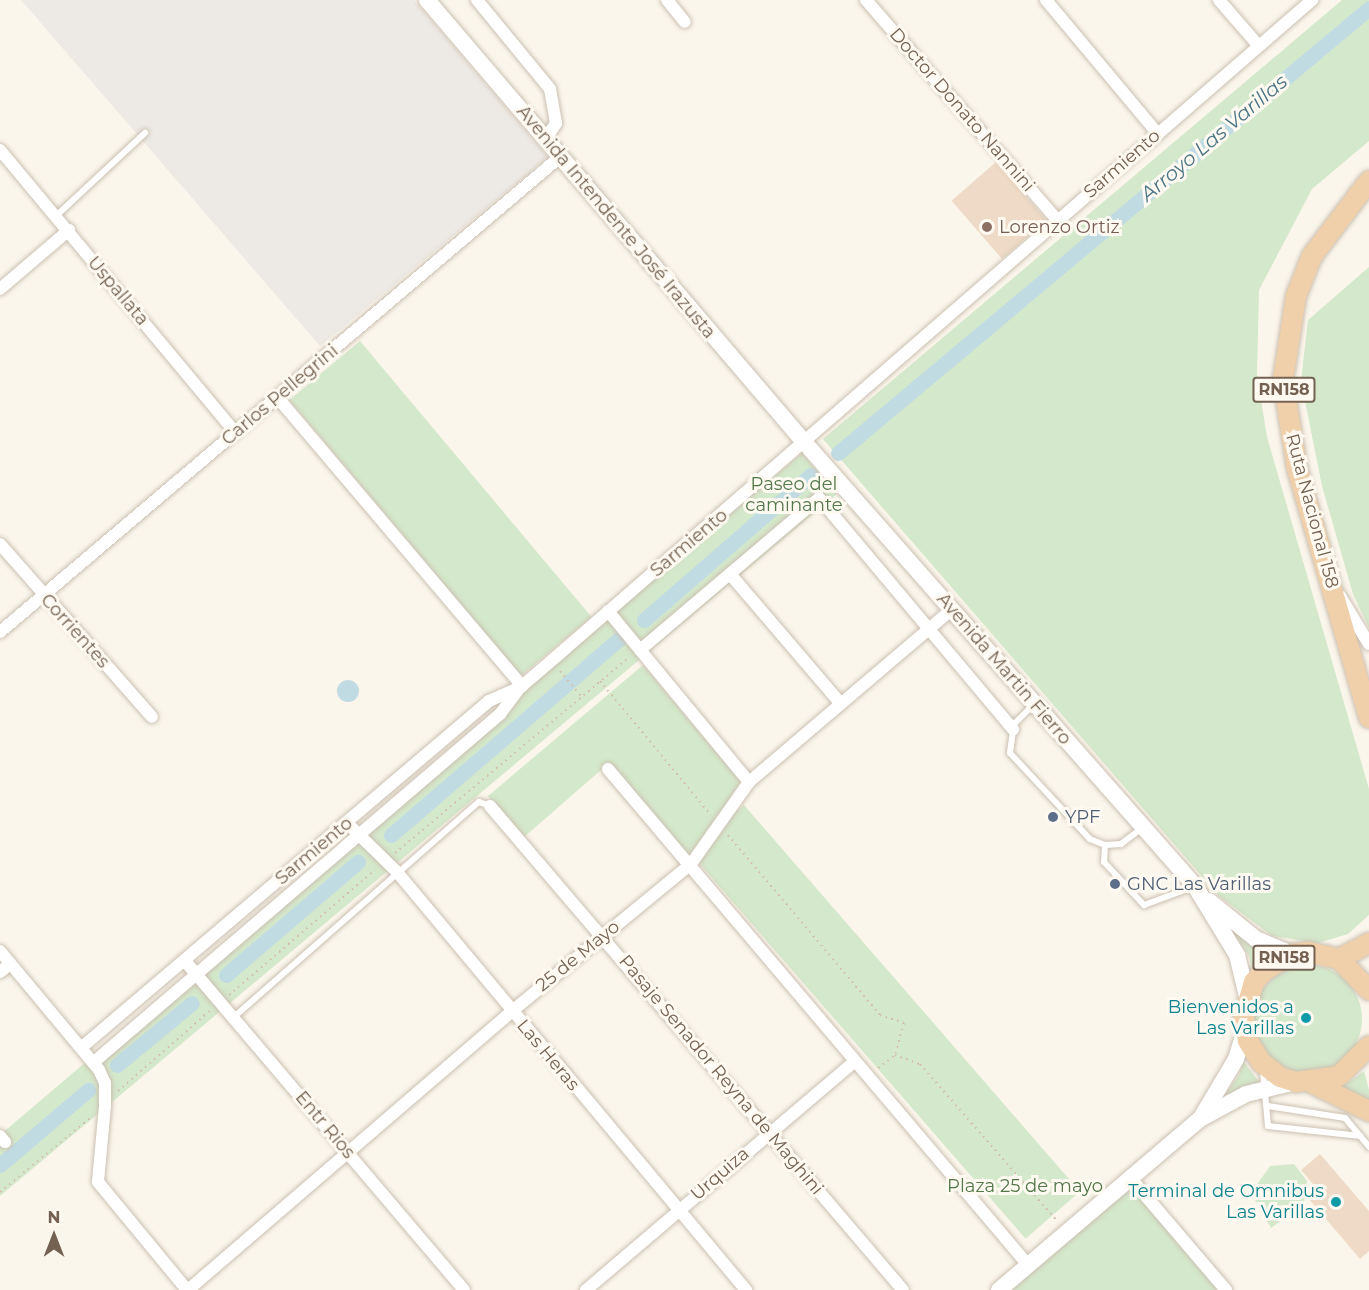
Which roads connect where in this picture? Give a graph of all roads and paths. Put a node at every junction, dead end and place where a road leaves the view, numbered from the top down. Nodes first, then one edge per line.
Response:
1 (428, 0) edge
2 (477, 0) edge
3 (667, 0) edge
4 (866, 0) edge
5 (1046, 0) edge
6 (1219, 0) edge
7 (1312, 0) edge
8 (685, 22) dead end
9 (1258, 45) junction
10 (145, 133) dead end
11 (1158, 134) junction
12 (546, 140) junction
13 (0, 150) edge
14 (560, 157) junction
15 (1369, 181) edge
16 (56, 216) junction
17 (1057, 220) junction
18 (69, 231) junction
19 (0, 289) edge
20 (277, 397) junction
21 (236, 432) junction
22 (805, 443) junction
23 (0, 544) edge
24 (730, 574) junction
25 (1330, 580) junction
26 (44, 596) junction
27 (952, 609) junction
28 (608, 611) junction
29 (929, 629) junction
30 (0, 632) edge
31 (1369, 644) edge
32 (640, 650) junction
33 (1362, 664) edge
34 (566, 679) dead end
35 (600, 681) junction
36 (522, 686) junction
37 (581, 696) junction
38 (840, 703) junction
39 (1035, 703) junction
40 (152, 717) dead end
41 (1369, 718) edge
42 (1012, 729) junction
43 (608, 769) dead end
44 (749, 782) junction
45 (490, 806) joint
46 (347, 823) junction
47 (718, 824) junction
48 (1143, 827) junction
49 (360, 835) junction
50 (1105, 845) junction
51 (386, 861) junction
52 (691, 864) junction
53 (397, 872) junction
54 (1198, 891) junction
55 (603, 935) junction
56 (1369, 942) edge
57 (0, 951) edge
58 (1292, 954) junction
59 (1339, 959) junction
60 (185, 961) junction
61 (10, 964) junction
62 (0, 972) edge
63 (196, 975) junction
64 (1369, 990) edge
65 (1247, 996) junction
66 (220, 1002) junction
67 (512, 1011) junction
68 (234, 1017) junction
69 (1245, 1029) junction
70 (1369, 1046) edge
71 (82, 1047) junction
72 (895, 1054) junction
73 (855, 1061) junction
74 (1261, 1062) junction
75 (96, 1066) junction
76 (868, 1076) junction
77 (1304, 1082) junction
78 (1266, 1087) junction
79 (105, 1106) junction
80 (1268, 1106) junction
81 (1369, 1111) edge
82 (1200, 1119) junction
83 (768, 1132) junction
84 (1360, 1136) junction
85 (1369, 1147) edge
86 (347, 1150) junction
87 (1132, 1180) junction
88 (0, 1192) edge
89 (678, 1211) junction
90 (1067, 1233) junction
91 (1028, 1265) junction
92 (187, 1290) edge
93 (464, 1290) edge
94 (586, 1290) edge
95 (746, 1290) edge
96 (903, 1290) edge
97 (999, 1290) edge
98 (1226, 1290) edge

1 - 12 main road, Avenida Intendente José Irazusta
2 - 12 street
3 - 8 street
4 - 17 street, Doctor Donato Nannini
5 - 11 street
6 - 9 street
7 - 9 street, Sarmiento
9 - 11 street, Sarmiento
10 - 16 lane
11 - 17 street, Sarmiento
12 - 14 main road, Avenida Intendente José Irazusta
13 - 16 street, Uspallata
14 - 20 street, Carlos Pellegrini
14 - 22 main road, Avenida Intendente José Irazusta
15 - 25 highway, Ruta Nacional 158 / RN158
16 - 18 street, Uspallata
17 - 22 street, Sarmiento
18 - 19 street
18 - 21 street, Uspallata
20 - 21 street, Carlos Pellegrini
20 - 36 street
21 - 26 street, Carlos Pellegrini
22 - 27 main road, Avenida Martin Fierro
22 - 28 street, Sarmiento
23 - 26 street, Corrientes
24 - 29 street
24 - 32 street
24 - 38 street
25 - 31 street
25 - 33 highway, Ruta Nacional 158 / RN158
26 - 30 street, Carlos Pellegrini
26 - 40 street, Corrientes
27 - 29 street, 25 de Mayo
27 - 39 main road, Avenida Martin Fierro
28 - 32 street
28 - 36 street, Sarmiento
29 - 38 street, 25 de Mayo
29 - 42 street
32 - 35 path
32 - 44 street
33 - 41 highway, Ruta Nacional 158 / RN158
34 - 37 path
35 - 37 path
35 - 47 path
36 - 46 street, Sarmiento
36 - 49 street
37 - 51 path
38 - 44 street, 25 de Mayo
39 - 42 lane
39 - 48 main road, Avenida Martin Fierro
42 - 50 lane
43 - 52 street
44 - 47 street, 25 de Mayo
45 - 53 lane
45 - 55 street, Pasaje Senador Reyna de Maghini
46 - 49 street, Las Heras
46 - 60 street, Sarmiento
47 - 52 street, 25 de Mayo
47 - 72 path
48 - 50 lane
48 - 54 main road, Avenida Martin Fierro
49 - 51 street, Las Heras
49 - 63 street
50 - 54 lane
51 - 53 street, Las Heras
51 - 66 path
52 - 55 street, 25 de Mayo
52 - 73 street
53 - 67 street, Las Heras
53 - 68 lane
54 - 58 main road, Avenida Martin Fierro
54 - 65 main road, Avenida Martin Fierro
55 - 67 street, 25 de Mayo
55 - 83 street, Pasaje Senador Reyna de Maghini
56 - 59 highway, RN158
57 - 61 street
58 - 59 highway, RN158
58 - 65 highway, RN158
59 - 64 highway, RN158
60 - 63 street, Entr Rios
60 - 71 street, Sarmiento
61 - 62 street
61 - 71 street
63 - 66 street, Entr Rios
63 - 75 street
65 - 69 highway, RN158
66 - 68 street, Entr Rios
66 - 79 path
67 - 86 street, 25 de Mayo
67 - 89 street, Las Heras
68 - 86 street, Entr Rios
69 - 74 highway, RN158
69 - 82 main road, RN158
70 - 77 highway, RN158
71 - 75 street
72 - 76 path
72 - 90 path
73 - 76 street
73 - 83 street, Urquiza
74 - 77 highway, RN158
74 - 78 lane
75 - 79 street
76 - 91 street
77 - 78 main road, RN158
77 - 81 highway
78 - 80 lane
78 - 82 main road, RN158
79 - 88 path
79 - 92 street
80 - 84 lane
80 - 84 lane
82 - 87 main road, RN158
83 - 89 street, Urquiza
83 - 96 street, Pasaje Senador Reyna de Maghini
84 - 85 lane
86 - 92 street, 25 de Mayo
86 - 93 street, Entr Rios
87 - 90 main road, RN158
87 - 98 street
89 - 94 street, Urquiza
89 - 95 street, Las Heras
90 - 91 main road, RN158
91 - 97 main road, RN158

